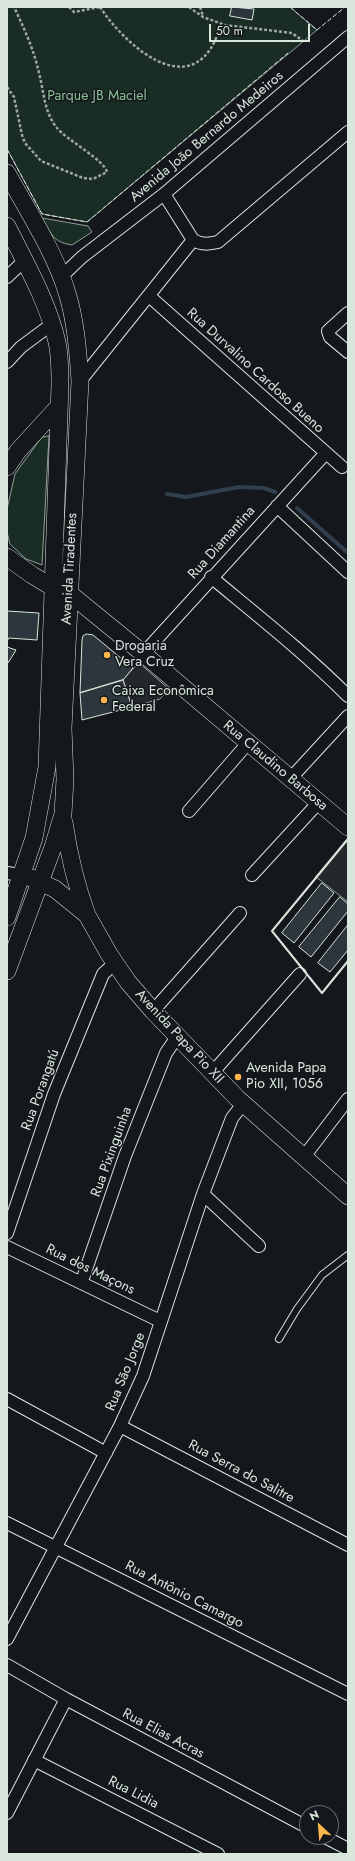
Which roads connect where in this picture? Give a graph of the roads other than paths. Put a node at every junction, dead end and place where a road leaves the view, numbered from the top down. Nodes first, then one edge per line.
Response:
1 (348, 37) edge
2 (348, 132) edge
3 (7, 173) edge
4 (164, 194) junction
5 (7, 226) edge
6 (193, 240) junction
7 (24, 261) junction
8 (58, 271) junction
9 (7, 277) edge
10 (149, 296) junction
11 (348, 313) edge
12 (52, 324) junction
13 (348, 352) edge
14 (7, 362) edge
15 (80, 381) junction
16 (60, 406) junction
17 (325, 454) junction
18 (7, 467) edge
19 (342, 467) dead end
20 (277, 506) junction
21 (9, 563) edge
22 (348, 572) edge
23 (211, 578) junction
24 (52, 587) junction
25 (69, 593) junction
26 (143, 654) junction
27 (348, 696) edge
28 (348, 716) edge
29 (248, 743) junction
30 (290, 778) junction
31 (319, 802) junction
32 (189, 810) dead end
33 (63, 814) junction
34 (348, 827) edge
35 (14, 874) edge
36 (252, 875) dead end
37 (40, 881) junction
38 (61, 894) junction
39 (31, 904) junction
40 (240, 913) dead end
41 (87, 914) junction
42 (7, 918) edge
43 (115, 963) junction
44 (7, 971) edge
45 (300, 974) dead end
46 (153, 1011) junction
47 (177, 1037) junction
48 (212, 1073) junction
49 (348, 1099) edge
50 (243, 1104) junction
51 (303, 1158) junction
52 (203, 1194) junction
53 (348, 1196) edge
54 (7, 1233) edge
55 (7, 1246) edge
56 (259, 1246) dead end
57 (348, 1255) edge
58 (82, 1282) junction
59 (160, 1321) junction
60 (279, 1339) dead end
61 (7, 1399) edge
62 (120, 1426) junction
63 (106, 1453) junction
64 (7, 1524) edge
65 (348, 1545) edge
66 (56, 1548) junction
67 (7, 1639) edge
68 (7, 1664) edge
69 (348, 1694) edge
70 (66, 1699) junction
71 (34, 1760) junction
72 (7, 1813) edge
73 (299, 1823) edge
74 (339, 1844) edge
75 (348, 1849) edge
76 (218, 1854) edge

1 - 4 street, Avenida João Bernardo Medeiros
2 - 6 street
3 - 8 main road, Avenida Tiradentes
4 - 6 street
4 - 8 street, Avenida João Bernardo Medeiros
5 - 7 main road, Avenida Tiradentes
6 - 10 street
7 - 9 street
7 - 12 main road, Avenida Tiradentes
8 - 15 main road, Avenida Tiradentes
10 - 15 street
10 - 17 street, Rua Durvalino Cardoso Bueno
11 - 13 street
12 - 14 street
12 - 16 main road, Avenida Tiradentes
15 - 25 main road, Avenida Tiradentes
16 - 18 main road
16 - 24 main road, Avenida Tiradentes
17 - 19 street, Rua Durvalino Cardoso Bueno
17 - 20 street, Rua Diamantina
20 - 22 street
20 - 23 street, Rua Diamantina
21 - 24 main road, Rua Claudino Barbosa
23 - 26 street, Rua Diamantina
23 - 27 street
24 - 25 main road, Rua Claudino Barbosa
24 - 35 main road, Avenida Tiradentes
25 - 26 main road, Rua Claudino Barbosa
25 - 33 main road, Avenida Tiradentes
26 - 29 main road, Rua Claudino Barbosa
28 - 30 street
29 - 30 main road, Rua Claudino Barbosa
29 - 32 street
30 - 31 main road, Rua Claudino Barbosa
31 - 34 main road, Rua Claudino Barbosa
31 - 36 street
33 - 37 main road, Avenida Tiradentes
33 - 41 main road
35 - 37 main road, Avenida Papa Pio XII
35 - 42 main road, Avenida Tiradentes
37 - 38 main road, Avenida Papa Pio XII
37 - 39 main road, Avenida Tiradentes
38 - 39 main road
38 - 41 main road, Avenida Papa Pio XII
39 - 42 main road
39 - 44 main road, Avenida Tiradentes
40 - 46 street
41 - 43 main road, Avenida Papa Pio XII
43 - 46 main road, Avenida Papa Pio XII
43 - 54 street, Rua Porangatú
45 - 48 street
46 - 47 main road, Avenida Papa Pio XII
47 - 48 main road, Avenida Papa Pio XII
47 - 58 street, Rua Pixinguinha
48 - 50 main road, Avenida Papa Pio XII
49 - 51 street
50 - 51 main road, Avenida Papa Pio XII
50 - 52 street, Rua São Jorge
51 - 53 main road, Avenida Papa Pio XII
52 - 56 street
52 - 59 street, Rua São Jorge
55 - 58 street, Rua dos Maçons
57 - 60 lane
58 - 59 street, Rua dos Maçons
59 - 62 street, Rua São Jorge
61 - 63 street
62 - 63 street, Rua São Jorge
62 - 65 street, Rua Serra do Salitre
63 - 66 street, Rua São Jorge
64 - 66 street, Rua Antônio Camargo
66 - 67 street, Rua São Jorge
66 - 69 street, Rua Antônio Camargo
68 - 70 street, Rua Elias Acras
70 - 71 street
70 - 73 street, Rua Elias Acras
71 - 72 street
71 - 76 street, Rua Lidia
74 - 75 street

